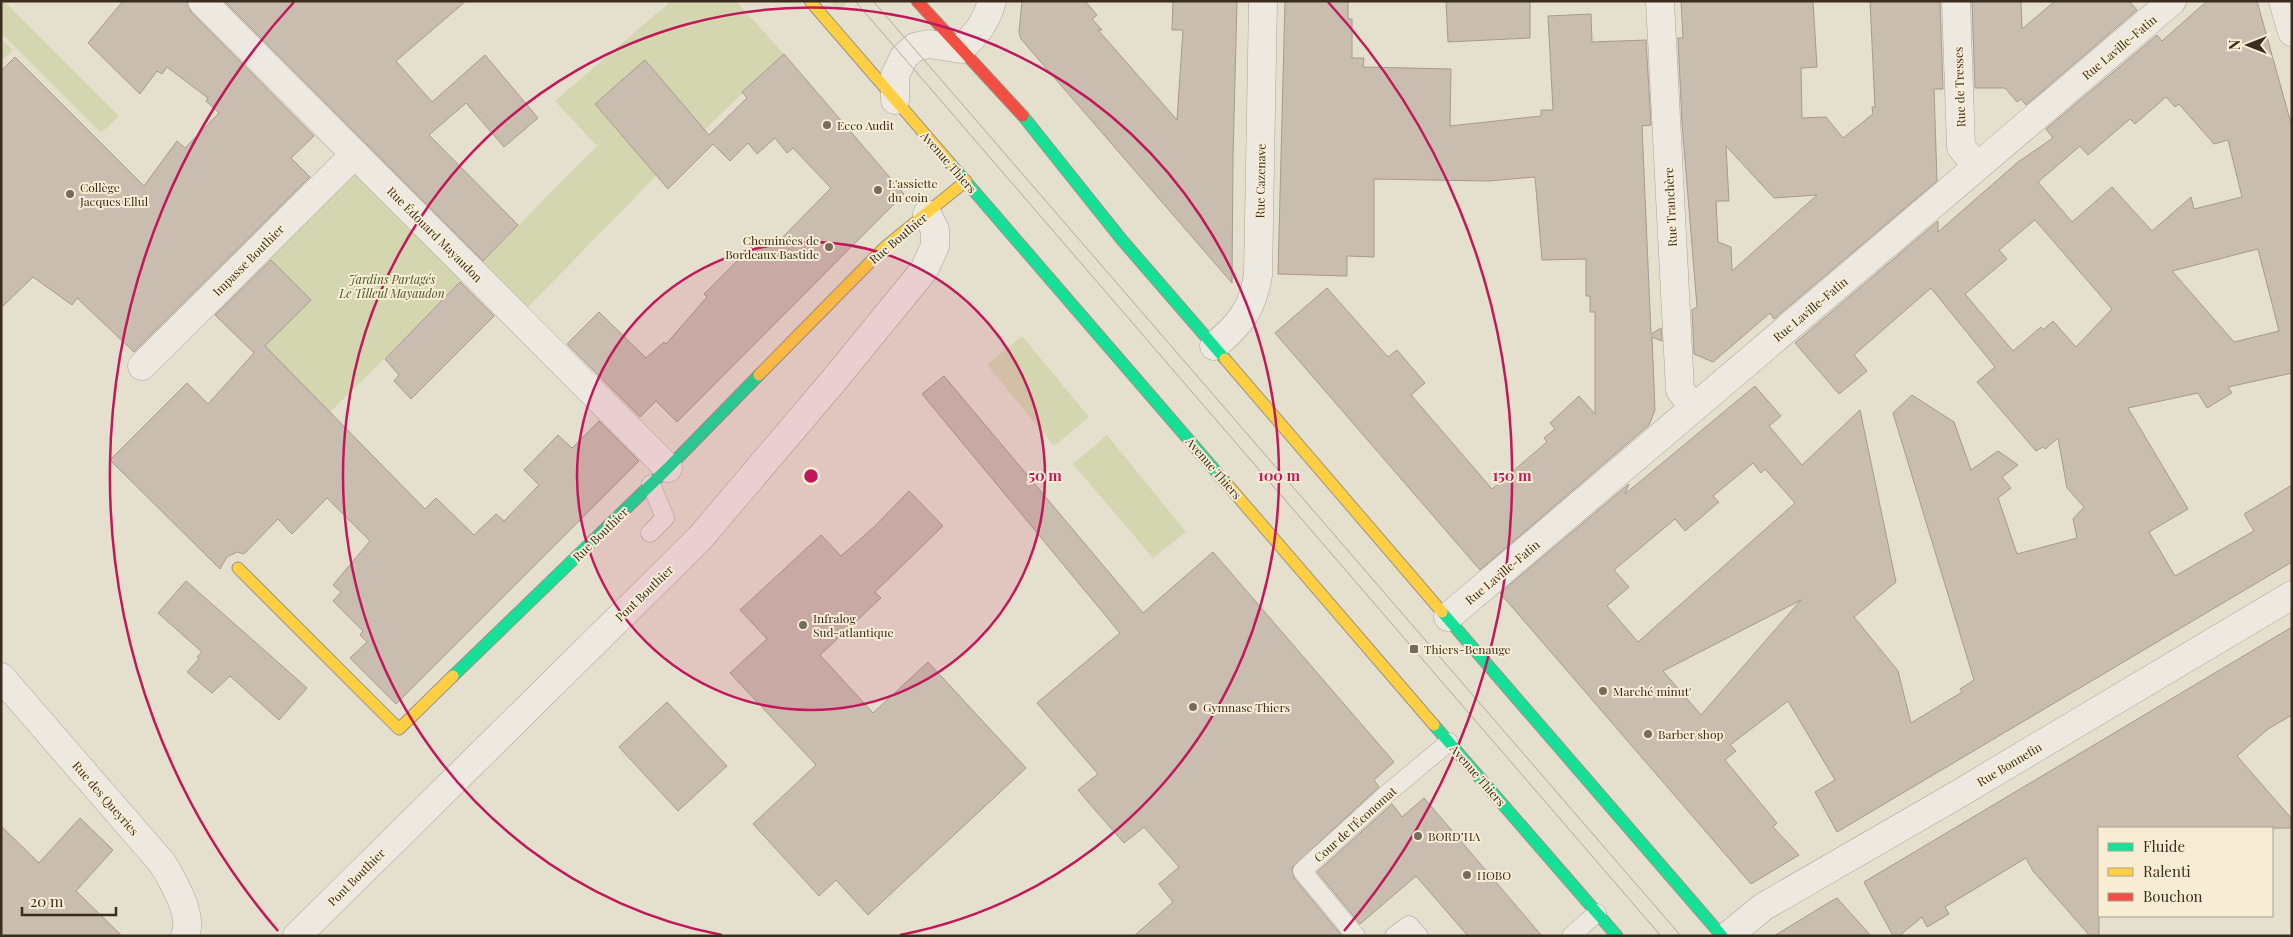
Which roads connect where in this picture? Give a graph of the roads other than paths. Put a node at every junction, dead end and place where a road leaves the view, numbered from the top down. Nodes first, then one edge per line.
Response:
1 (202, 1) edge
2 (810, 1) edge
3 (917, 1) edge
4 (992, 1) edge
5 (1264, 1) edge
6 (1660, 1) edge
7 (1956, 1) edge
8 (2172, 1) edge
9 (2283, 1) edge
10 (2292, 32) edge
11 (962, 49) junction
12 (895, 100) junction
13 (354, 154) junction
14 (1977, 167) junction
15 (966, 181) junction
16 (927, 214) junction
17 (1214, 346) junction
18 (142, 366) dead end
19 (1694, 408) junction
20 (659, 476) junction
21 (650, 533) dead end
22 (238, 568) dead end
23 (2292, 595) edge
24 (1448, 617) junction
25 (1, 677) edge
26 (1449, 742) junction
27 (1597, 913) junction
28 (191, 934) edge
29 (297, 936) edge
30 (1356, 936) edge
31 (1394, 936) edge
32 (1418, 936) edge
33 (1571, 936) edge
34 (1617, 936) edge
35 (1722, 936) edge
36 (1728, 936) edge

1 - 13 street, Rue Édouard Mayaudon
2 - 12 street, Avenue Thiers
3 - 11 street
4 - 11 street
5 - 17 street, Rue Cazenave
6 - 19 street, Rue Tranchère
7 - 14 street, Rue de Tresses
8 - 14 street, Rue Laville-Fatin
9 - 10 street
11 - 12 street
11 - 17 street
12 - 15 street, Avenue Thiers
13 - 18 street, Impasse Bouthier
13 - 20 street, Rue Édouard Mayaudon
14 - 19 street, Rue Laville-Fatin
15 - 16 street, Rue Bouthier
15 - 26 street, Avenue Thiers
16 - 20 street, Rue Bouthier
16 - 29 street, Pont Bouthier
17 - 24 street
19 - 24 street, Rue Laville-Fatin
20 - 21 lane
20 - 22 street, Rue Bouthier
23 - 36 street, Rue Bonnefin
24 - 35 street
25 - 28 street, Rue des Queyries
26 - 27 street, Avenue Thiers
26 - 30 lane, Cour de l'Économat
27 - 33 lane
27 - 34 street, Avenue Thiers
31 - 32 lane

